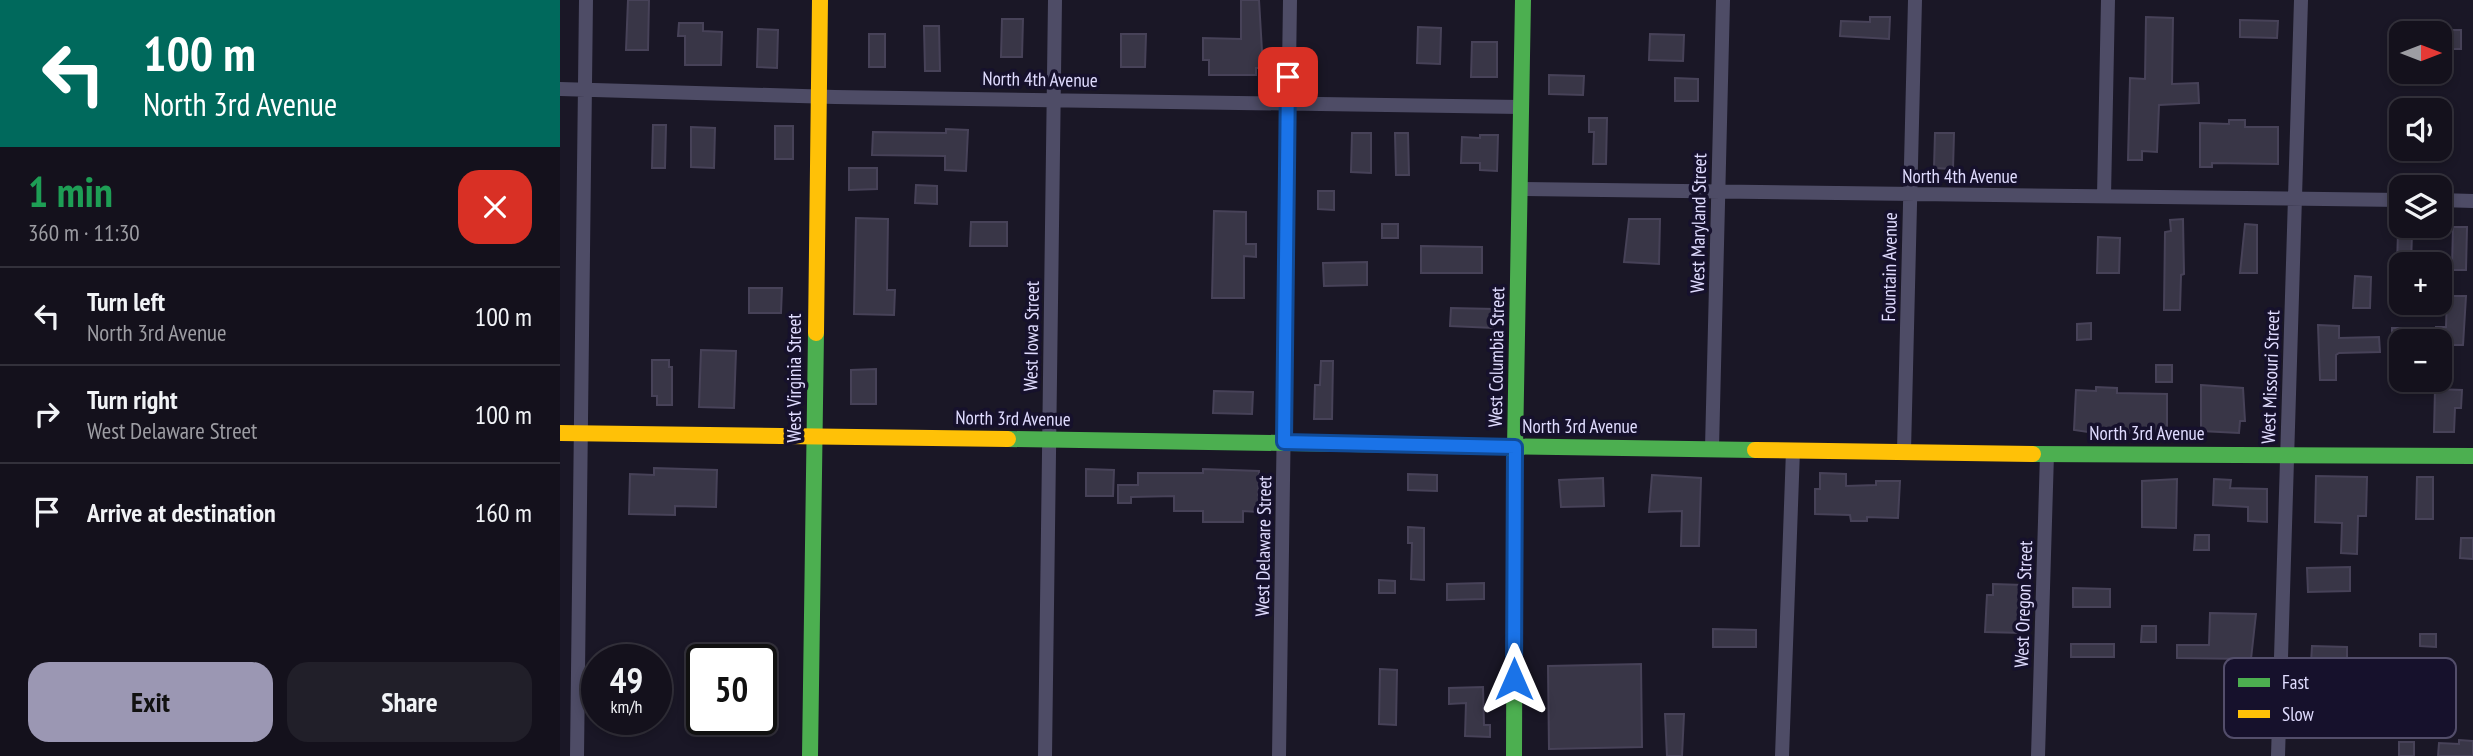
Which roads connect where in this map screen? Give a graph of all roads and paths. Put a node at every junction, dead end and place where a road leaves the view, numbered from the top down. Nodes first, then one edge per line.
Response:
1 (586, 0) edge
2 (820, 0) edge
3 (1055, 0) edge
4 (1290, 0) edge
5 (1523, 0) edge
6 (1723, 0) edge
7 (1915, 0) edge
8 (2108, 0) edge
9 (2301, 0) edge
10 (560, 89) edge
11 (584, 89) junction
12 (819, 96) junction
13 (1054, 98) junction
14 (1288, 103) junction
15 (1520, 107) junction
16 (1519, 189) junction
17 (1718, 192) junction
18 (1910, 195) junction
19 (2104, 195) junction
20 (2295, 200) junction
21 (2389, 200) edge
22 (2452, 200) edge
23 (2473, 201) edge
24 (560, 433) edge
25 (581, 434) junction
26 (815, 436) junction
27 (1049, 440) junction
28 (1284, 442) junction
29 (1515, 447) junction
30 (1712, 448) junction
31 (1793, 450) junction
32 (1904, 450) junction
33 (2047, 454) junction
34 (2287, 455) junction
35 (2473, 456) edge
36 (2281, 658) edge
37 (2279, 738) edge
38 (577, 756) edge
39 (810, 756) edge
40 (1045, 756) edge
41 (1279, 756) edge
42 (1514, 756) edge
43 (1782, 756) edge
44 (2038, 756) edge
45 (2278, 756) edge

1 - 11 street
2 - 12 street, West Virginia Street
3 - 13 street, West Iowa Street
4 - 14 street, West Delaware Street
5 - 15 street, West Columbia Street
6 - 17 street, West Maryland Street
7 - 18 street, Fountain Avenue
8 - 19 street
9 - 20 street, West Missouri Street
10 - 11 street, North 4th Avenue
11 - 12 street, North 4th Avenue
11 - 25 street
12 - 13 street, North 4th Avenue
12 - 26 street, West Virginia Street
13 - 14 street, North 4th Avenue
13 - 27 street, West Iowa Street
14 - 15 street, North 4th Avenue
14 - 28 street, West Delaware Street
15 - 16 street, West Columbia Street
16 - 17 street, North 4th Avenue
16 - 29 street, West Columbia Street
17 - 18 street, North 4th Avenue
17 - 30 street, West Maryland Street
18 - 19 street, North 4th Avenue
18 - 32 street, Fountain Avenue
19 - 20 street, North 4th Avenue
20 - 21 street, North 4th Avenue
20 - 34 street, West Missouri Street
22 - 23 street
24 - 25 street, North 3rd Avenue
25 - 26 street, North 3rd Avenue
25 - 38 street
26 - 27 street, North 3rd Avenue
26 - 39 street, West Virginia Street
27 - 28 street, North 3rd Avenue
27 - 40 street, West Iowa Street
28 - 29 street, North 3rd Avenue
28 - 41 street, West Delaware Street
29 - 30 street, North 3rd Avenue
29 - 42 street, West Columbia Street
30 - 31 street, North 3rd Avenue
31 - 32 street, North 3rd Avenue
31 - 43 street
32 - 33 street, North 3rd Avenue
33 - 34 street, North 3rd Avenue
33 - 44 street, West Oregon Street
34 - 35 street, North 3rd Avenue
34 - 36 street, West Missouri Street
37 - 45 street, West Missouri Street

